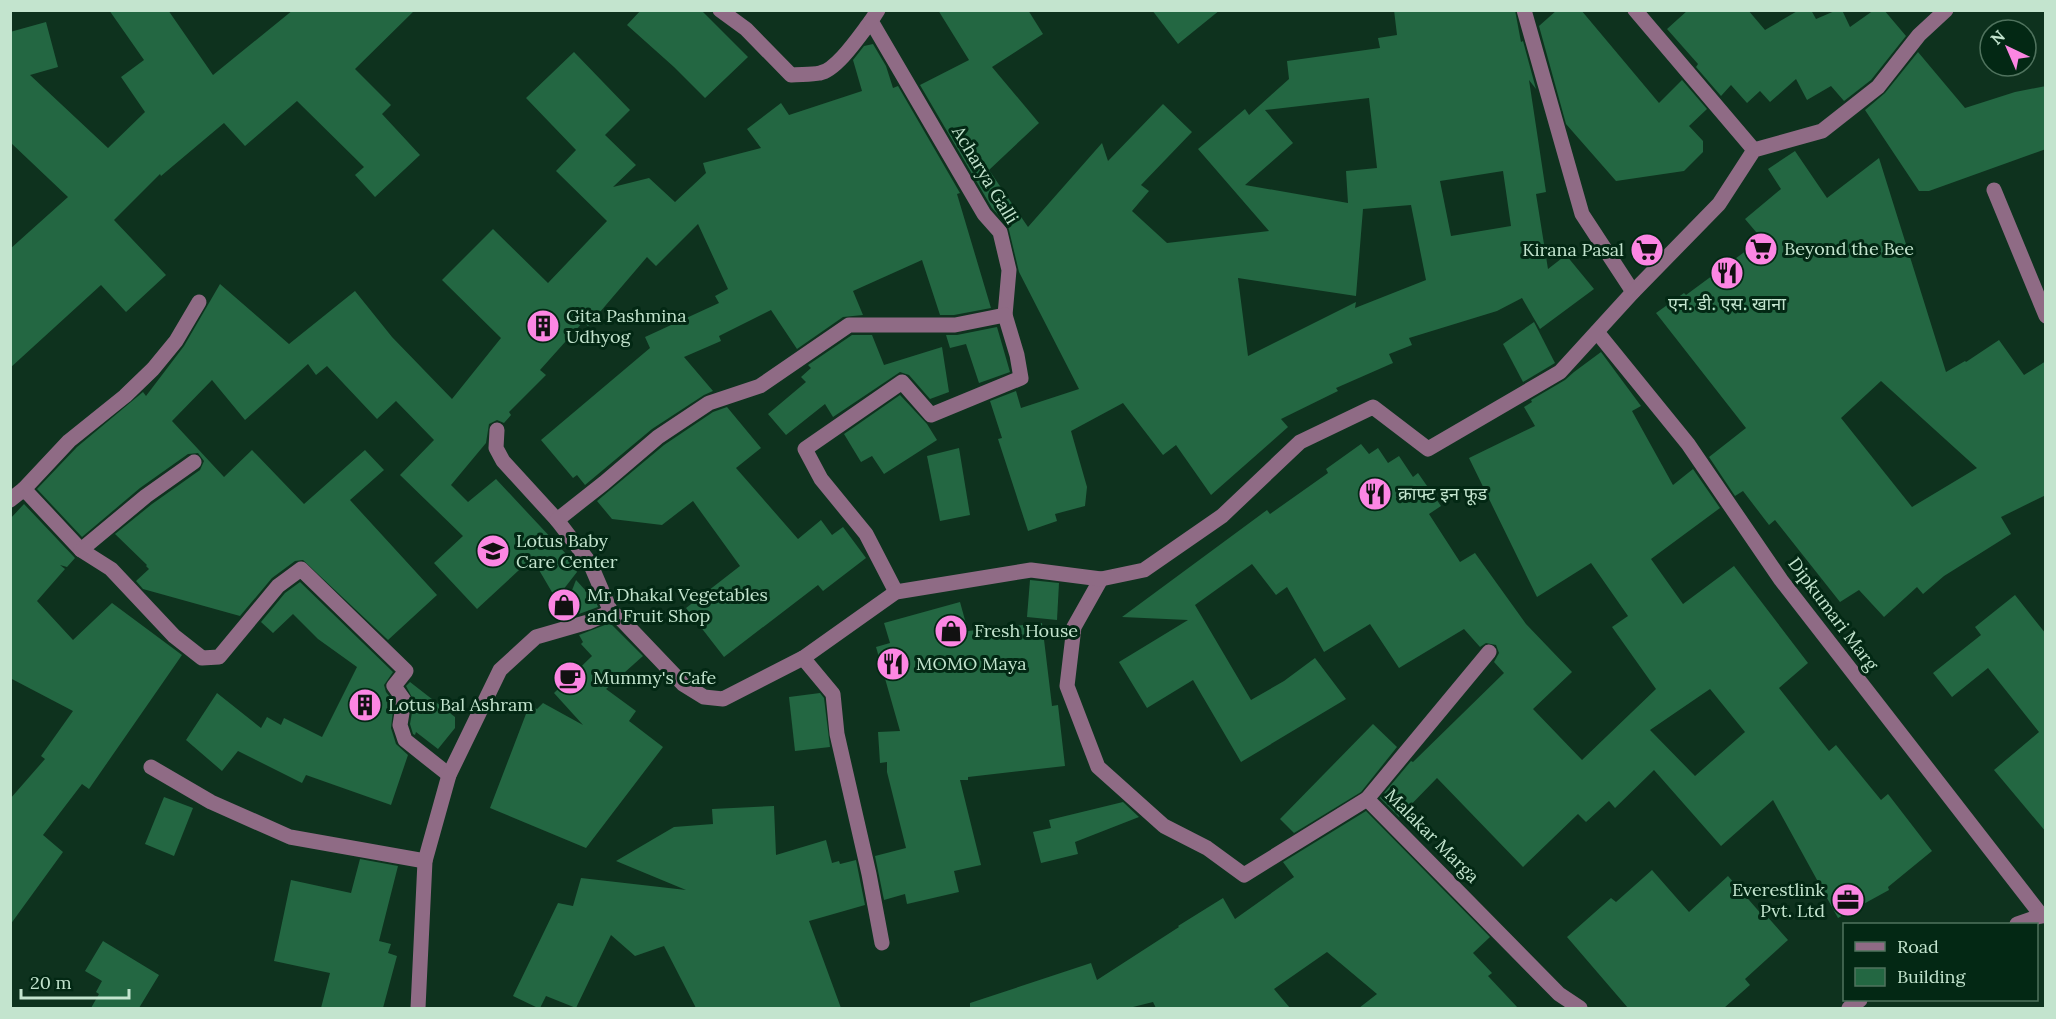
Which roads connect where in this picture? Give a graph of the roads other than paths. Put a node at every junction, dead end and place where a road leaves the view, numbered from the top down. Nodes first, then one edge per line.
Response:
1 (720, 10) edge
2 (1524, 10) edge
3 (1635, 10) edge
4 (1946, 10) edge
5 (874, 16) edge
6 (1754, 150) junction
7 (1994, 190) dead end
8 (1633, 292) junction
9 (199, 302) dead end
10 (1005, 315) junction
11 (2046, 316) edge
12 (1597, 332) junction
13 (496, 430) dead end
14 (194, 462) dead end
15 (24, 489) junction
16 (10, 500) edge
17 (557, 520) junction
18 (81, 550) junction
19 (1101, 579) junction
20 (896, 592) junction
21 (611, 612) junction
22 (1489, 652) dead end
23 (803, 658) junction
24 (152, 767) dead end
25 (449, 775) junction
26 (1367, 798) junction
27 (425, 861) junction
28 (2044, 915) edge
29 (2020, 923) edge
30 (882, 944) dead end
31 (418, 1008) edge
32 (1580, 1008) edge

1 - 5 street
2 - 8 street
3 - 6 street
4 - 6 street
5 - 10 street, Acharya Galli
6 - 8 street
7 - 11 street
8 - 12 street
9 - 15 street
10 - 17 street
10 - 20 street, Acharya Galli
12 - 19 street
12 - 28 street, Dipkumari Marg
13 - 17 street
14 - 18 street
15 - 16 street
15 - 18 street
17 - 21 street
18 - 25 street
19 - 20 street
19 - 26 street
20 - 23 street
21 - 23 street
21 - 25 street
22 - 26 street, Malakar Marga
23 - 30 street
24 - 27 street
25 - 27 street
26 - 32 street, Malakar Marga
27 - 31 street
28 - 29 street

